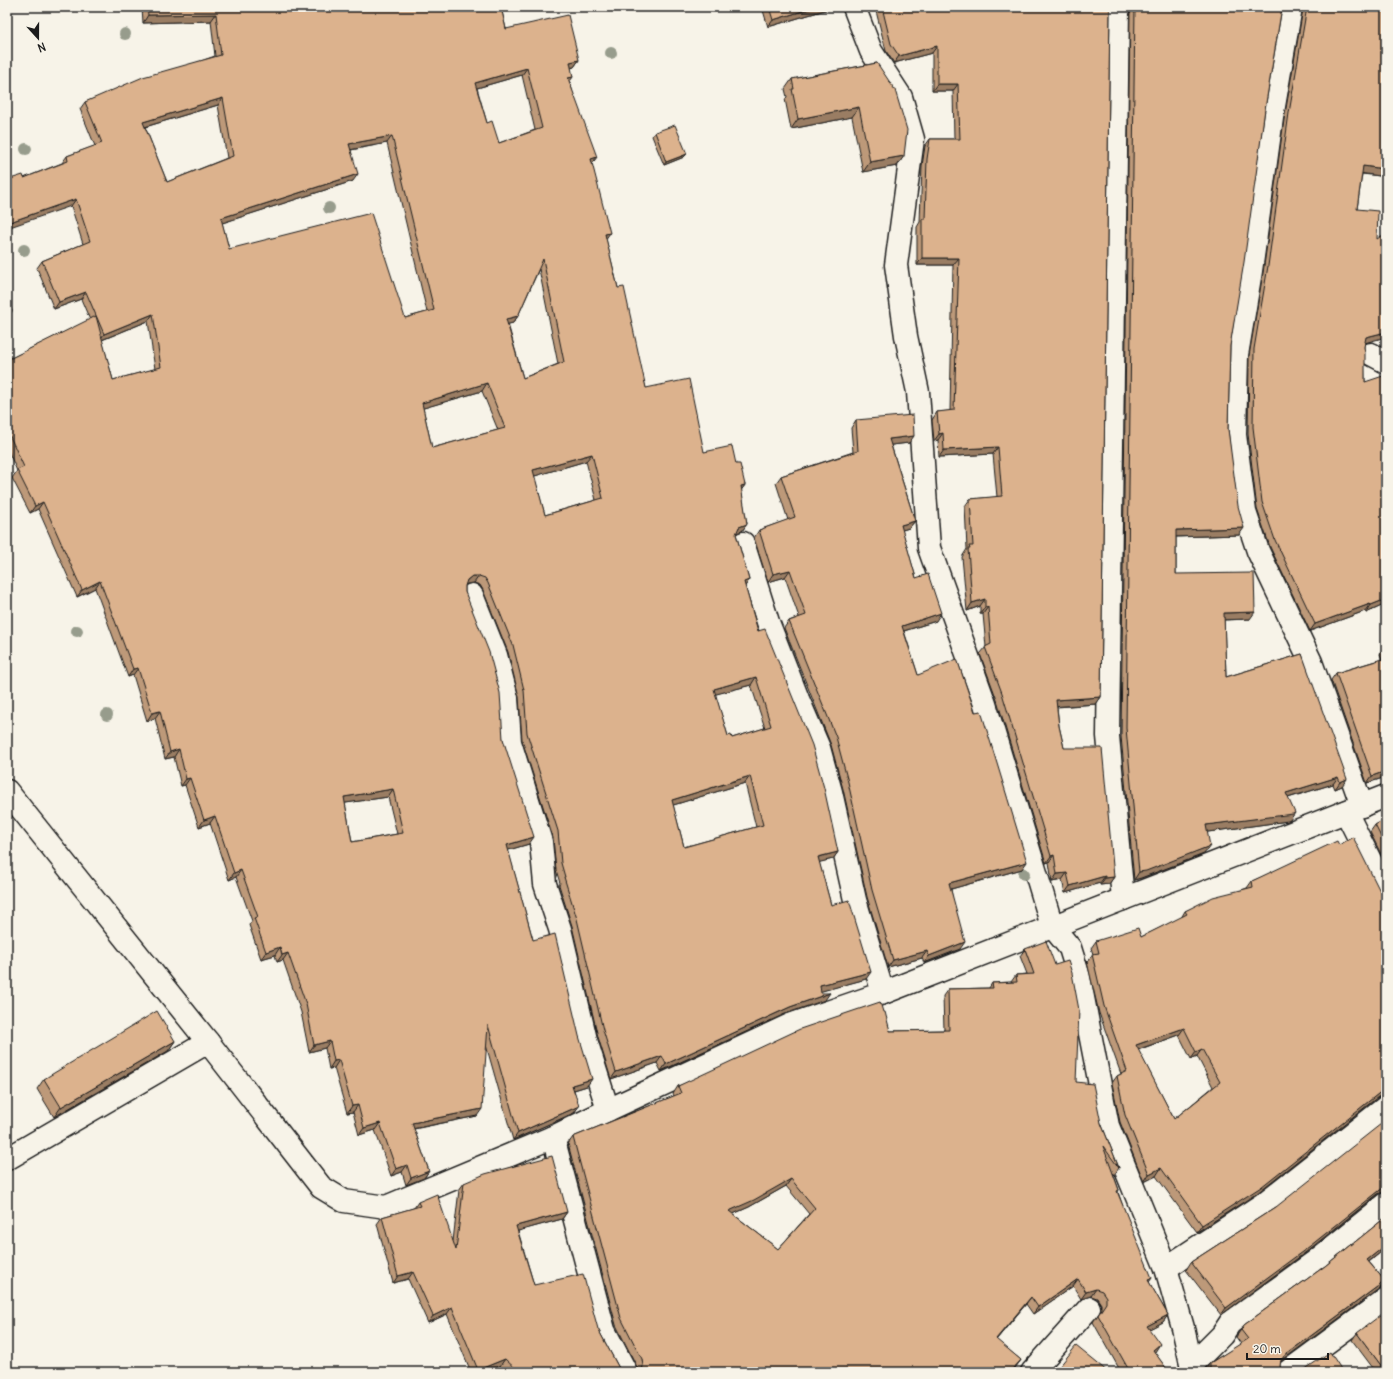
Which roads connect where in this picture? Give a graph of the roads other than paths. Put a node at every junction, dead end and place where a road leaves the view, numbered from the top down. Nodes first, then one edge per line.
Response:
1 (854, 7) edge
2 (1118, 7) edge
3 (1291, 7) edge
4 (743, 543) dead end
5 (472, 595) dead end
6 (7, 791) edge
7 (1386, 796) edge
8 (1354, 809) junction
9 (1386, 892) edge
10 (1123, 899) junction
11 (1052, 926) junction
12 (883, 993) junction
13 (208, 1042) junction
14 (1386, 1107) edge
15 (608, 1110) junction
16 (554, 1137) junction
17 (7, 1159) edge
18 (1386, 1204) edge
19 (1166, 1268) junction
20 (1386, 1299) edge
21 (1089, 1308) dead end
22 (1192, 1368) edge
23 (626, 1372) edge
24 (1032, 1372) edge
25 (1287, 1372) edge

1 - 11 street
2 - 10 street
3 - 8 street
4 - 12 street
5 - 15 street
6 - 13 street
7 - 8 street
8 - 9 street
8 - 10 street
10 - 11 street
11 - 12 street
11 - 19 street
12 - 15 street
13 - 16 street
13 - 17 street
14 - 19 street
15 - 16 street
16 - 23 street
18 - 22 street
19 - 22 street
20 - 25 street
21 - 24 street

